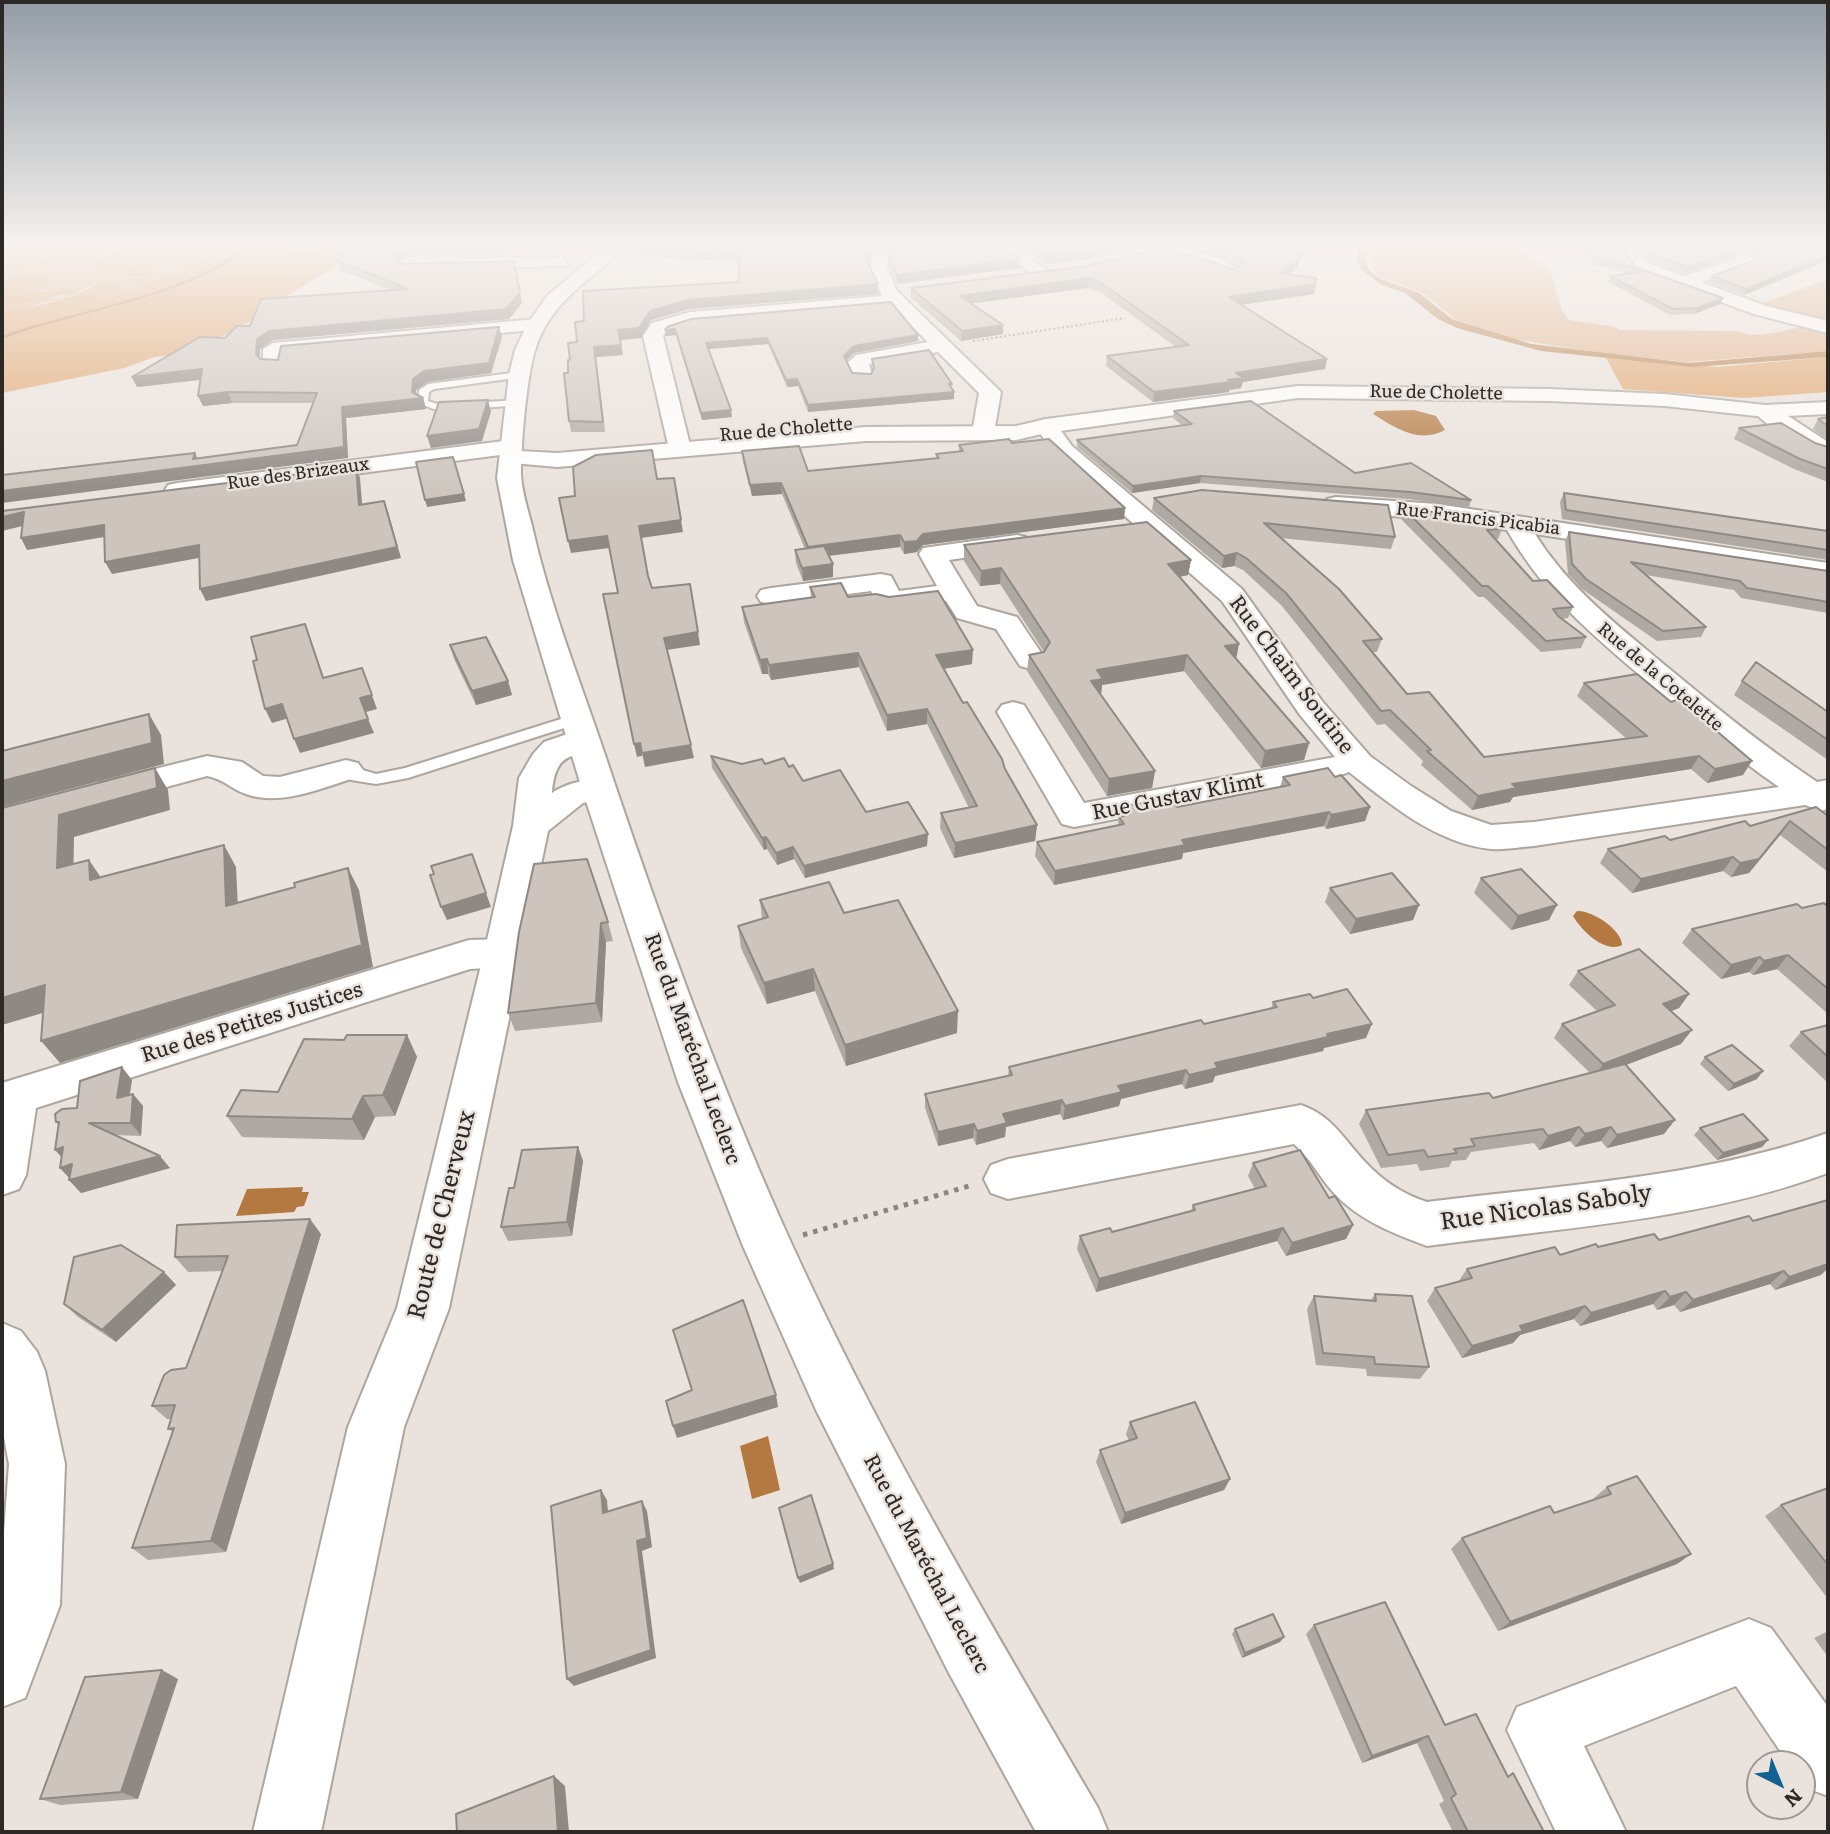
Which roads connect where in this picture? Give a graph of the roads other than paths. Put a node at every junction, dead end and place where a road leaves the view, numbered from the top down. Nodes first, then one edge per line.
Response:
1 (477, 330) edge
2 (534, 330) edge
3 (657, 330) edge
4 (925, 330) edge
5 (941, 346) junction
6 (273, 364) edge
7 (519, 375) junction
8 (862, 375) edge
9 (518, 402) junction
10 (1828, 408) edge
11 (1765, 411) junction
12 (984, 425) junction
13 (1046, 426) junction
14 (679, 444) junction
15 (1828, 451) edge
16 (516, 453) junction
17 (150, 493) edge
18 (1311, 503) edge
19 (1516, 524) junction
20 (1042, 540) edge
21 (1828, 571) edge
22 (954, 592) junction
23 (771, 596) dead end
24 (1031, 660) edge
25 (1013, 712) dead end
26 (580, 729) junction
27 (1358, 763) junction
28 (346, 770) joint
29 (599, 789) junction
30 (1822, 796) edge
31 (79, 800) edge
32 (531, 826) junction
33 (504, 953) junction
34 (9, 1098) edge
35 (1828, 1153) edge
36 (2, 1175) edge
37 (1008, 1179) road end
38 (2, 1349) edge
39 (2, 1675) edge
40 (1828, 1763) edge
41 (287, 1832) edge
42 (1074, 1832) edge
43 (1592, 1832) edge

1 - 6 street
2 - 7 street, Rue du Maréchal Leclerc
3 - 14 street
4 - 5 street
5 - 8 street
5 - 12 street
7 - 9 street, Rue du Maréchal Leclerc
7 - 9 lane
9 - 16 street, Rue du Maréchal Leclerc
10 - 11 street, Rue de Cholette
11 - 13 street, Rue de Cholette
11 - 15 street
12 - 13 street, Rue de Cholette
12 - 14 street, Rue de Cholette
13 - 27 street, Rue Chaim Soutine
14 - 16 street, Rue de Cholette
16 - 17 street, Rue des Brizeaux
16 - 26 street, Rue du Maréchal Leclerc
18 - 19 street, Rue Francis Picabia
19 - 21 street, Rue Francis Picabia
19 - 30 street, Rue de la Cotelette
20 - 22 street
22 - 23 street
22 - 24 street
25 - 27 street, Rue Gustav Klimt
26 - 28 lane
26 - 29 street, Rue du Maréchal Leclerc
26 - 32 street, Route de Cherveux
27 - 30 street, Rue Chaim Soutine
28 - 31 street
29 - 32 street
29 - 42 street, Rue du Maréchal Leclerc
32 - 33 street, Route de Cherveux
33 - 34 street, Rue des Petites Justices
33 - 41 street, Route de Cherveux
34 - 36 street
35 - 37 street, Rue Nicolas Saboly
38 - 39 street
40 - 43 street

